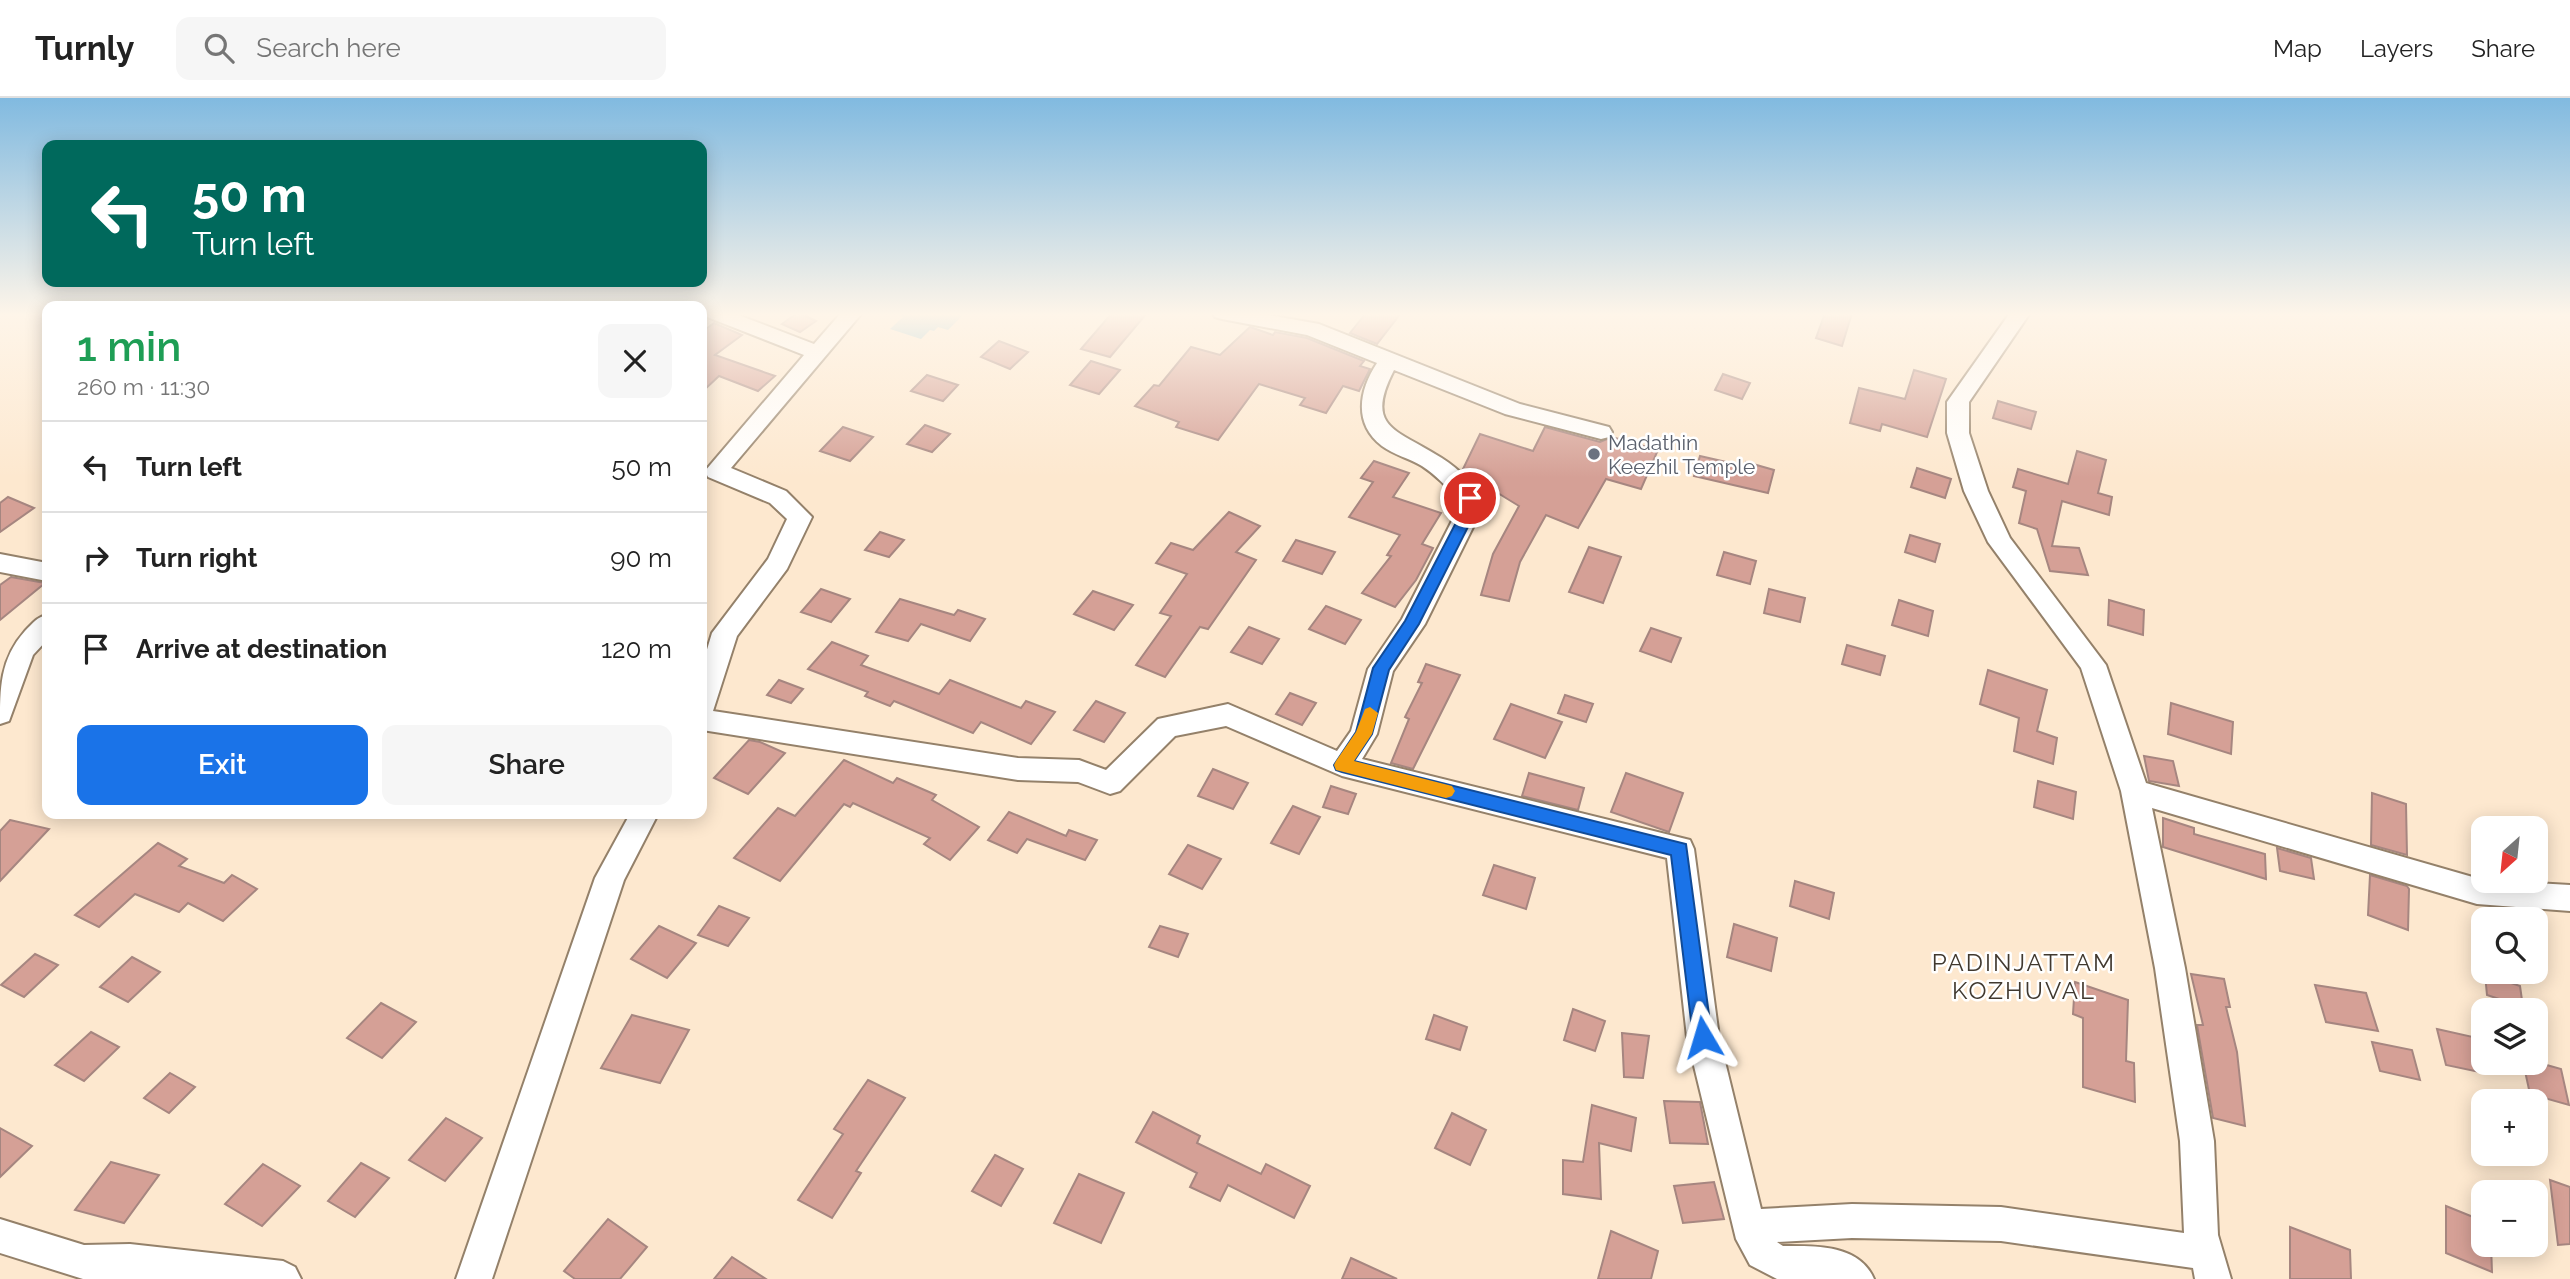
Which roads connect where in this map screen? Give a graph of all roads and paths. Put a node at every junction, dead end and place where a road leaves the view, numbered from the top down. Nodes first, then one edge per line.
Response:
1 (805, 368) edge
2 (1385, 368) edge
3 (1410, 368) edge
4 (1982, 368) edge
5 (1601, 432) dead end
6 (0, 563) edge
7 (42, 571) edge
8 (42, 629) edge
9 (707, 690) edge
10 (0, 714) edge
11 (707, 721) edge
12 (1342, 765) junction
13 (2135, 791) junction
14 (642, 819) edge
15 (2570, 898) edge
16 (1748, 1227) junction
17 (0, 1236) edge
18 (2209, 1266) edge
19 (283, 1279) edge
20 (474, 1279) edge
21 (1856, 1279) edge

1 - 9 street
2 - 12 street
3 - 5 street
4 - 13 street
6 - 7 street
8 - 10 street
11 - 12 street
12 - 16 street
13 - 15 street
13 - 18 street
14 - 20 street
16 - 18 street
16 - 21 street
17 - 19 street

